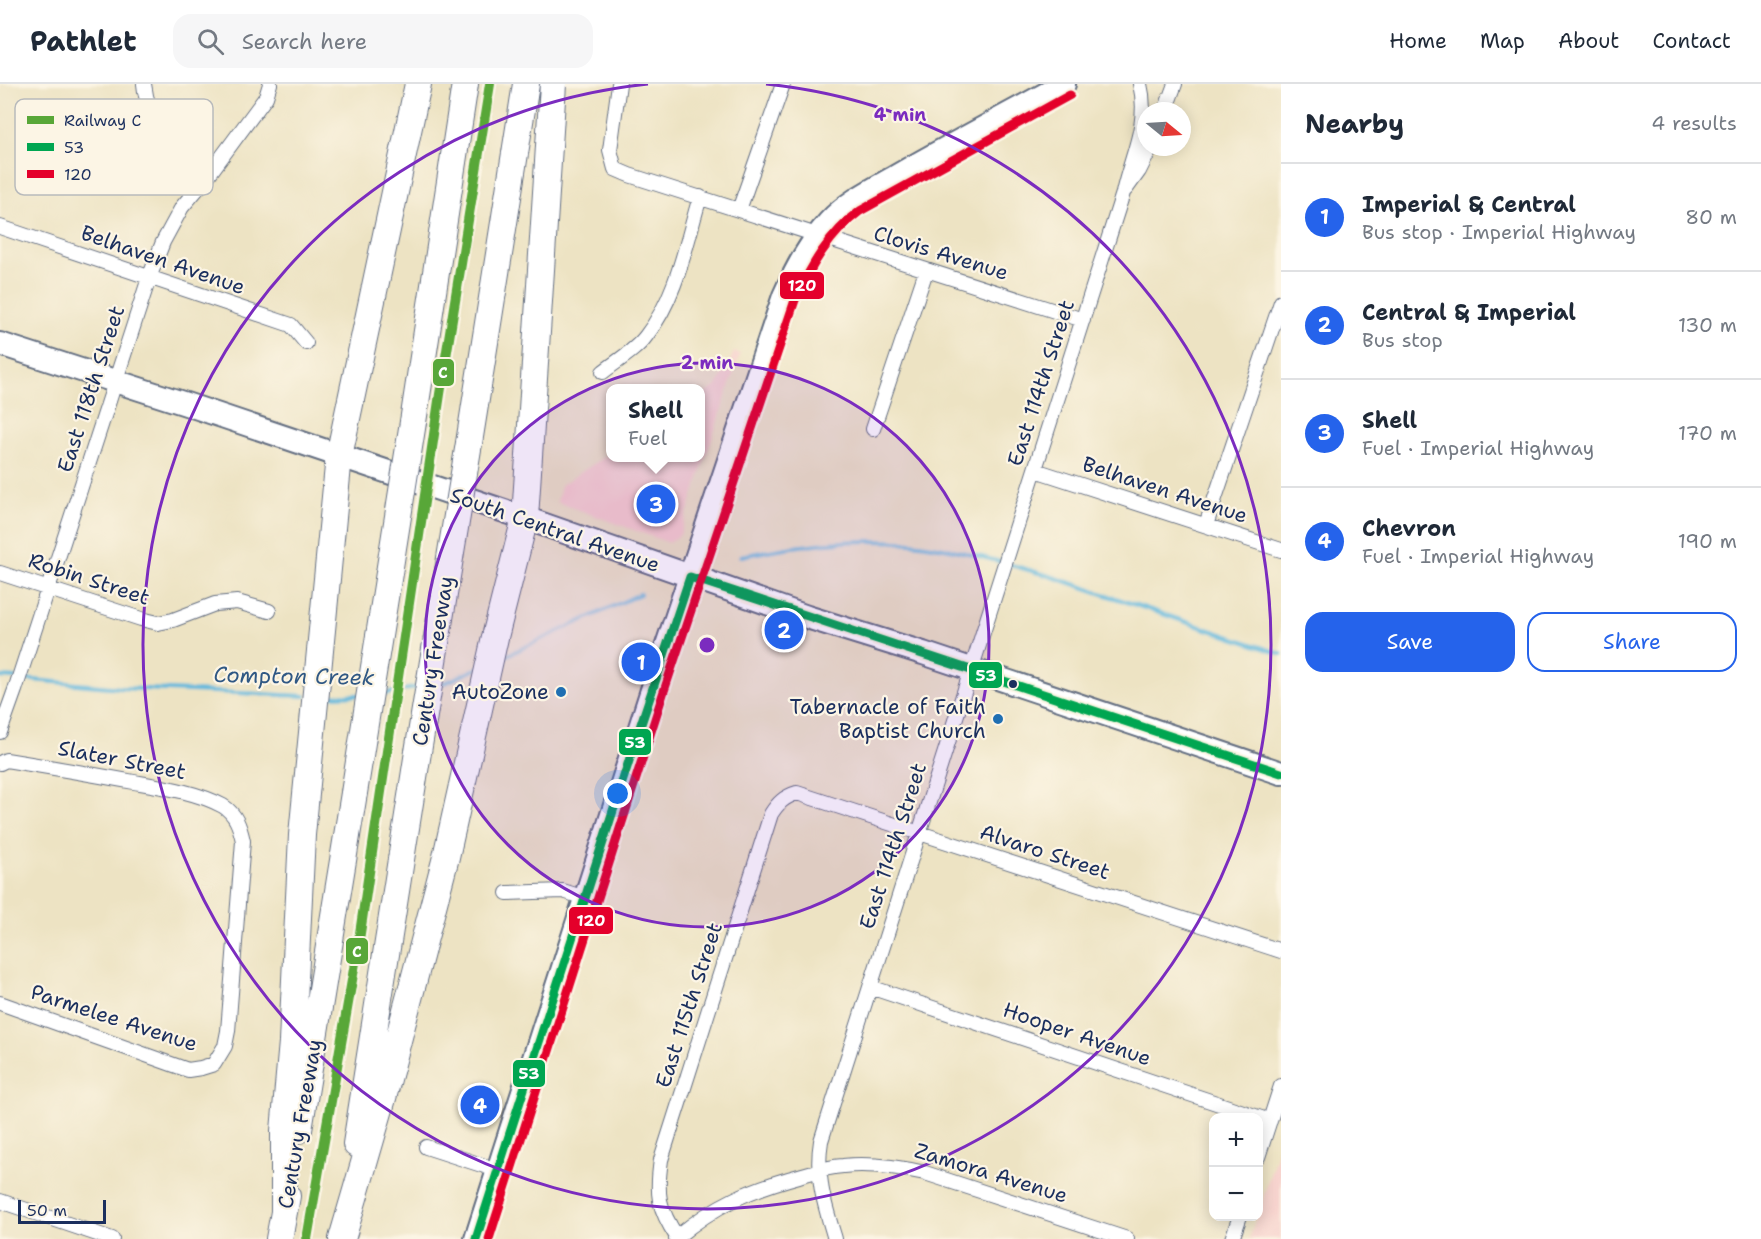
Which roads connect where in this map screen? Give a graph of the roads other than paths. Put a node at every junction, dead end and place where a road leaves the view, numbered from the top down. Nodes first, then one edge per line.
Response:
1 (144, 84) edge
2 (270, 84) edge
3 (418, 84) edge
4 (465, 84) edge
5 (526, 84) edge
6 (553, 84) edge
7 (619, 84) edge
8 (783, 84) edge
9 (1064, 84) edge
10 (1140, 84) edge
11 (1175, 84) edge
12 (147, 99) edge
13 (1168, 102) edge
14 (1146, 156) edge
15 (213, 169) edge
16 (1123, 194) junction
17 (192, 195) edge
18 (700, 197) junction
19 (739, 210) junction
20 (0, 227) edge
21 (817, 236) junction
22 (926, 272) junction
23 (149, 278) junction
24 (1281, 302) edge
25 (1083, 320) junction
26 (306, 343) dead end
27 (0, 344) edge
28 (603, 372) dead end
29 (116, 382) junction
30 (873, 429) dead end
31 (339, 456) junction
32 (1035, 470) junction
33 (525, 518) junction
34 (1206, 525) junction
35 (1281, 550) edge
36 (0, 573) edge
37 (690, 577) junction
38 (48, 589) junction
39 (269, 611) dead end
40 (972, 670) junction
41 (0, 732) edge
42 (0, 763) edge
43 (1281, 773) edge
44 (797, 793) joint
45 (920, 832) junction
46 (507, 893) dead end
47 (585, 898) junction
48 (1281, 951) edge
49 (870, 987) junction
50 (0, 1003) edge
51 (214, 1064) joint
52 (1281, 1086) edge
53 (1270, 1121) junction
54 (1263, 1142) edge
55 (426, 1147) dead end
56 (497, 1170) junction
57 (818, 1171) junction
58 (0, 1201) edge
59 (284, 1212) junction
60 (1238, 1221) edge
61 (676, 1238) edge
62 (112, 1239) edge
63 (279, 1239) edge
64 (341, 1239) edge
65 (476, 1239) edge
66 (835, 1239) edge
67 (1127, 1239) edge
68 (1232, 1239) edge

1 - 12 street
2 - 15 street, East 118th Street
3 - 31 highway
4 - 59 highway, Century Freeway, bridge
5 - 64 highway, Century Freeway, bridge
6 - 33 highway
7 - 18 street, Clovis Avenue
8 - 19 street
9 - 21 main road
10 - 16 street, East 114th Street
11 - 13 street
14 - 16 street, East 114th Street
16 - 25 street, East 114th Street
17 - 23 street, East 118th Street
18 - 19 street, Clovis Avenue
18 - 28 street
19 - 21 street, Clovis Avenue
20 - 23 street, Belhaven Avenue
21 - 22 street, Clovis Avenue
21 - 37 main road
22 - 25 street, Clovis Avenue
22 - 30 street
23 - 26 street, Belhaven Avenue
23 - 29 street, East 118th Street
24 - 34 street
25 - 32 street, East 114th Street
27 - 29 main road, South Central Avenue
29 - 31 main road, South Central Avenue
29 - 38 street, East 118th Street
31 - 33 main road, South Central Avenue
31 - 59 highway
32 - 34 street, Belhaven Avenue
32 - 40 street, East 114th Street
33 - 37 main road, South Central Avenue
33 - 64 highway
34 - 35 street, Belhaven Avenue
36 - 38 street, Robin Street
37 - 40 main road, South Central Avenue
37 - 47 main road
38 - 39 street, Robin Street
38 - 41 street, East 118th Street
40 - 43 main road, South Central Avenue
40 - 45 street, East 114th Street
42 - 51 street, Slater Street
44 - 45 street, Alvaro Street
44 - 61 street, East 115th Street
45 - 48 street, Alvaro Street
45 - 49 street, East 114th Street
46 - 47 street
47 - 56 main road
49 - 53 street, Hooper Avenue
49 - 57 street, East 114th Street
50 - 51 street, Parmelee Avenue
52 - 53 street
53 - 54 street
55 - 56 street
56 - 65 main road
57 - 61 street, Zamora Avenue
57 - 66 street, East 114th Street
57 - 67 street, Zamora Avenue
58 - 62 street
59 - 63 highway, Century Freeway
60 - 68 street

